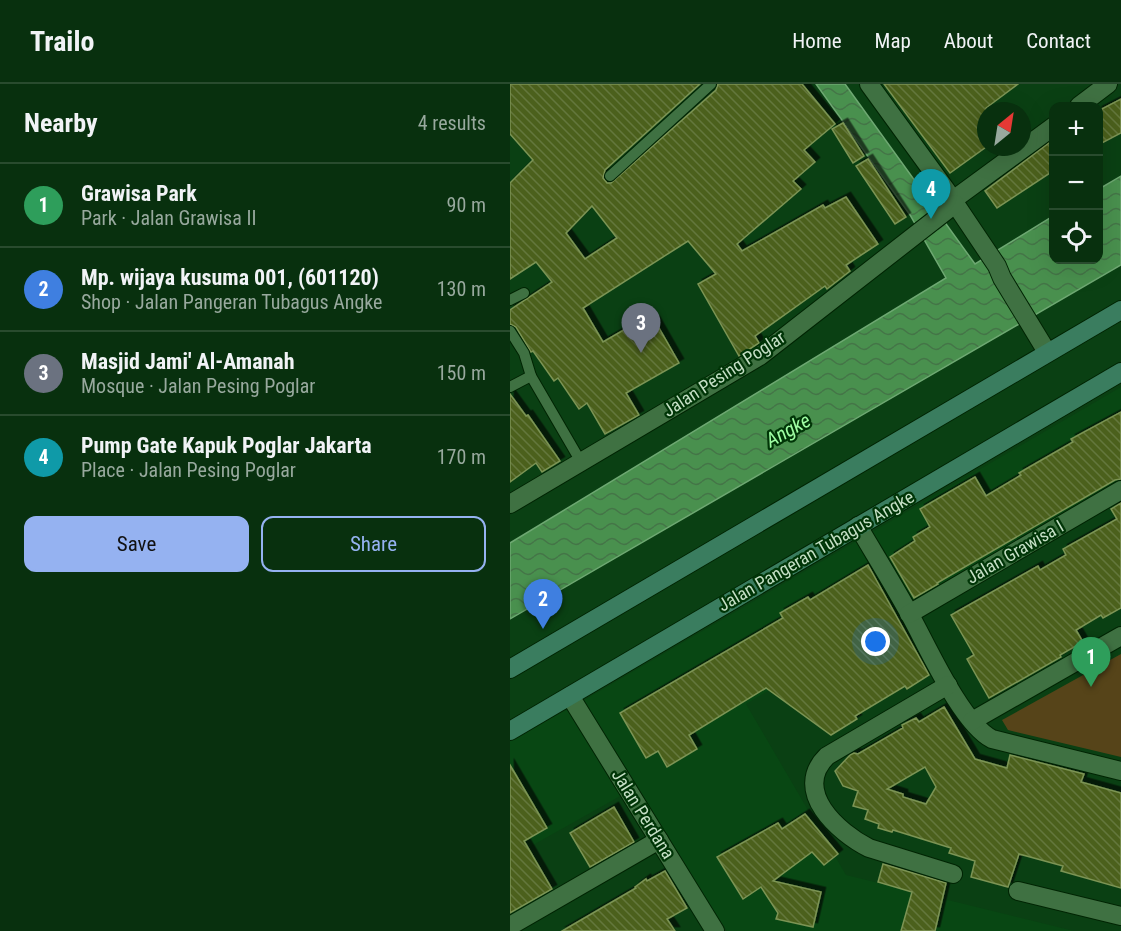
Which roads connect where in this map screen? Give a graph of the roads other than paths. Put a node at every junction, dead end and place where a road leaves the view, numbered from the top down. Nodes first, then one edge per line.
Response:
1 (711, 84) edge
2 (869, 84) edge
3 (1108, 84) edge
4 (1084, 102) edge
5 (1049, 129) edge
6 (610, 176) dead end
7 (954, 209) junction
8 (524, 293) dead end
9 (510, 300) edge
10 (1121, 310) edge
11 (510, 331) edge
12 (1043, 345) junction
13 (1121, 372) edge
14 (531, 376) junction
15 (510, 387) edge
16 (581, 462) junction
17 (1121, 490) edge
18 (510, 504) edge
19 (858, 526) junction
20 (909, 614) junction
21 (1121, 636) edge
22 (510, 669) edge
23 (948, 685) junction
24 (570, 696) junction
25 (972, 721) junction
26 (510, 731) edge
27 (1121, 771) edge
28 (659, 840) junction
29 (953, 874) dead end
30 (1018, 891) dead end
31 (1121, 916) edge
32 (516, 926) edge
33 (715, 931) edge

1 - 6 lane
2 - 7 street
3 - 4 street
5 - 7 street, Jalan Pesing Poglar
7 - 12 street
7 - 16 street, Jalan Pesing Poglar
8 - 9 lane
10 - 12 main road
11 - 14 lane
12 - 22 main road
13 - 19 main road, Jalan Pangeran Tubagus Angke
14 - 15 lane
14 - 16 lane
16 - 18 street, Jalan Pesing Poglar
17 - 20 street, Jalan Grawisa I
19 - 20 street
19 - 24 main road, Jalan Pangeran Tubagus Angke
20 - 23 street
21 - 25 street
23 - 25 street
23 - 29 street
24 - 26 main road, Jalan Pangeran Tubagus Angke
24 - 28 street, Jalan Perdana
25 - 27 street
28 - 32 street
28 - 33 street, Jalan Perdana
30 - 31 street

